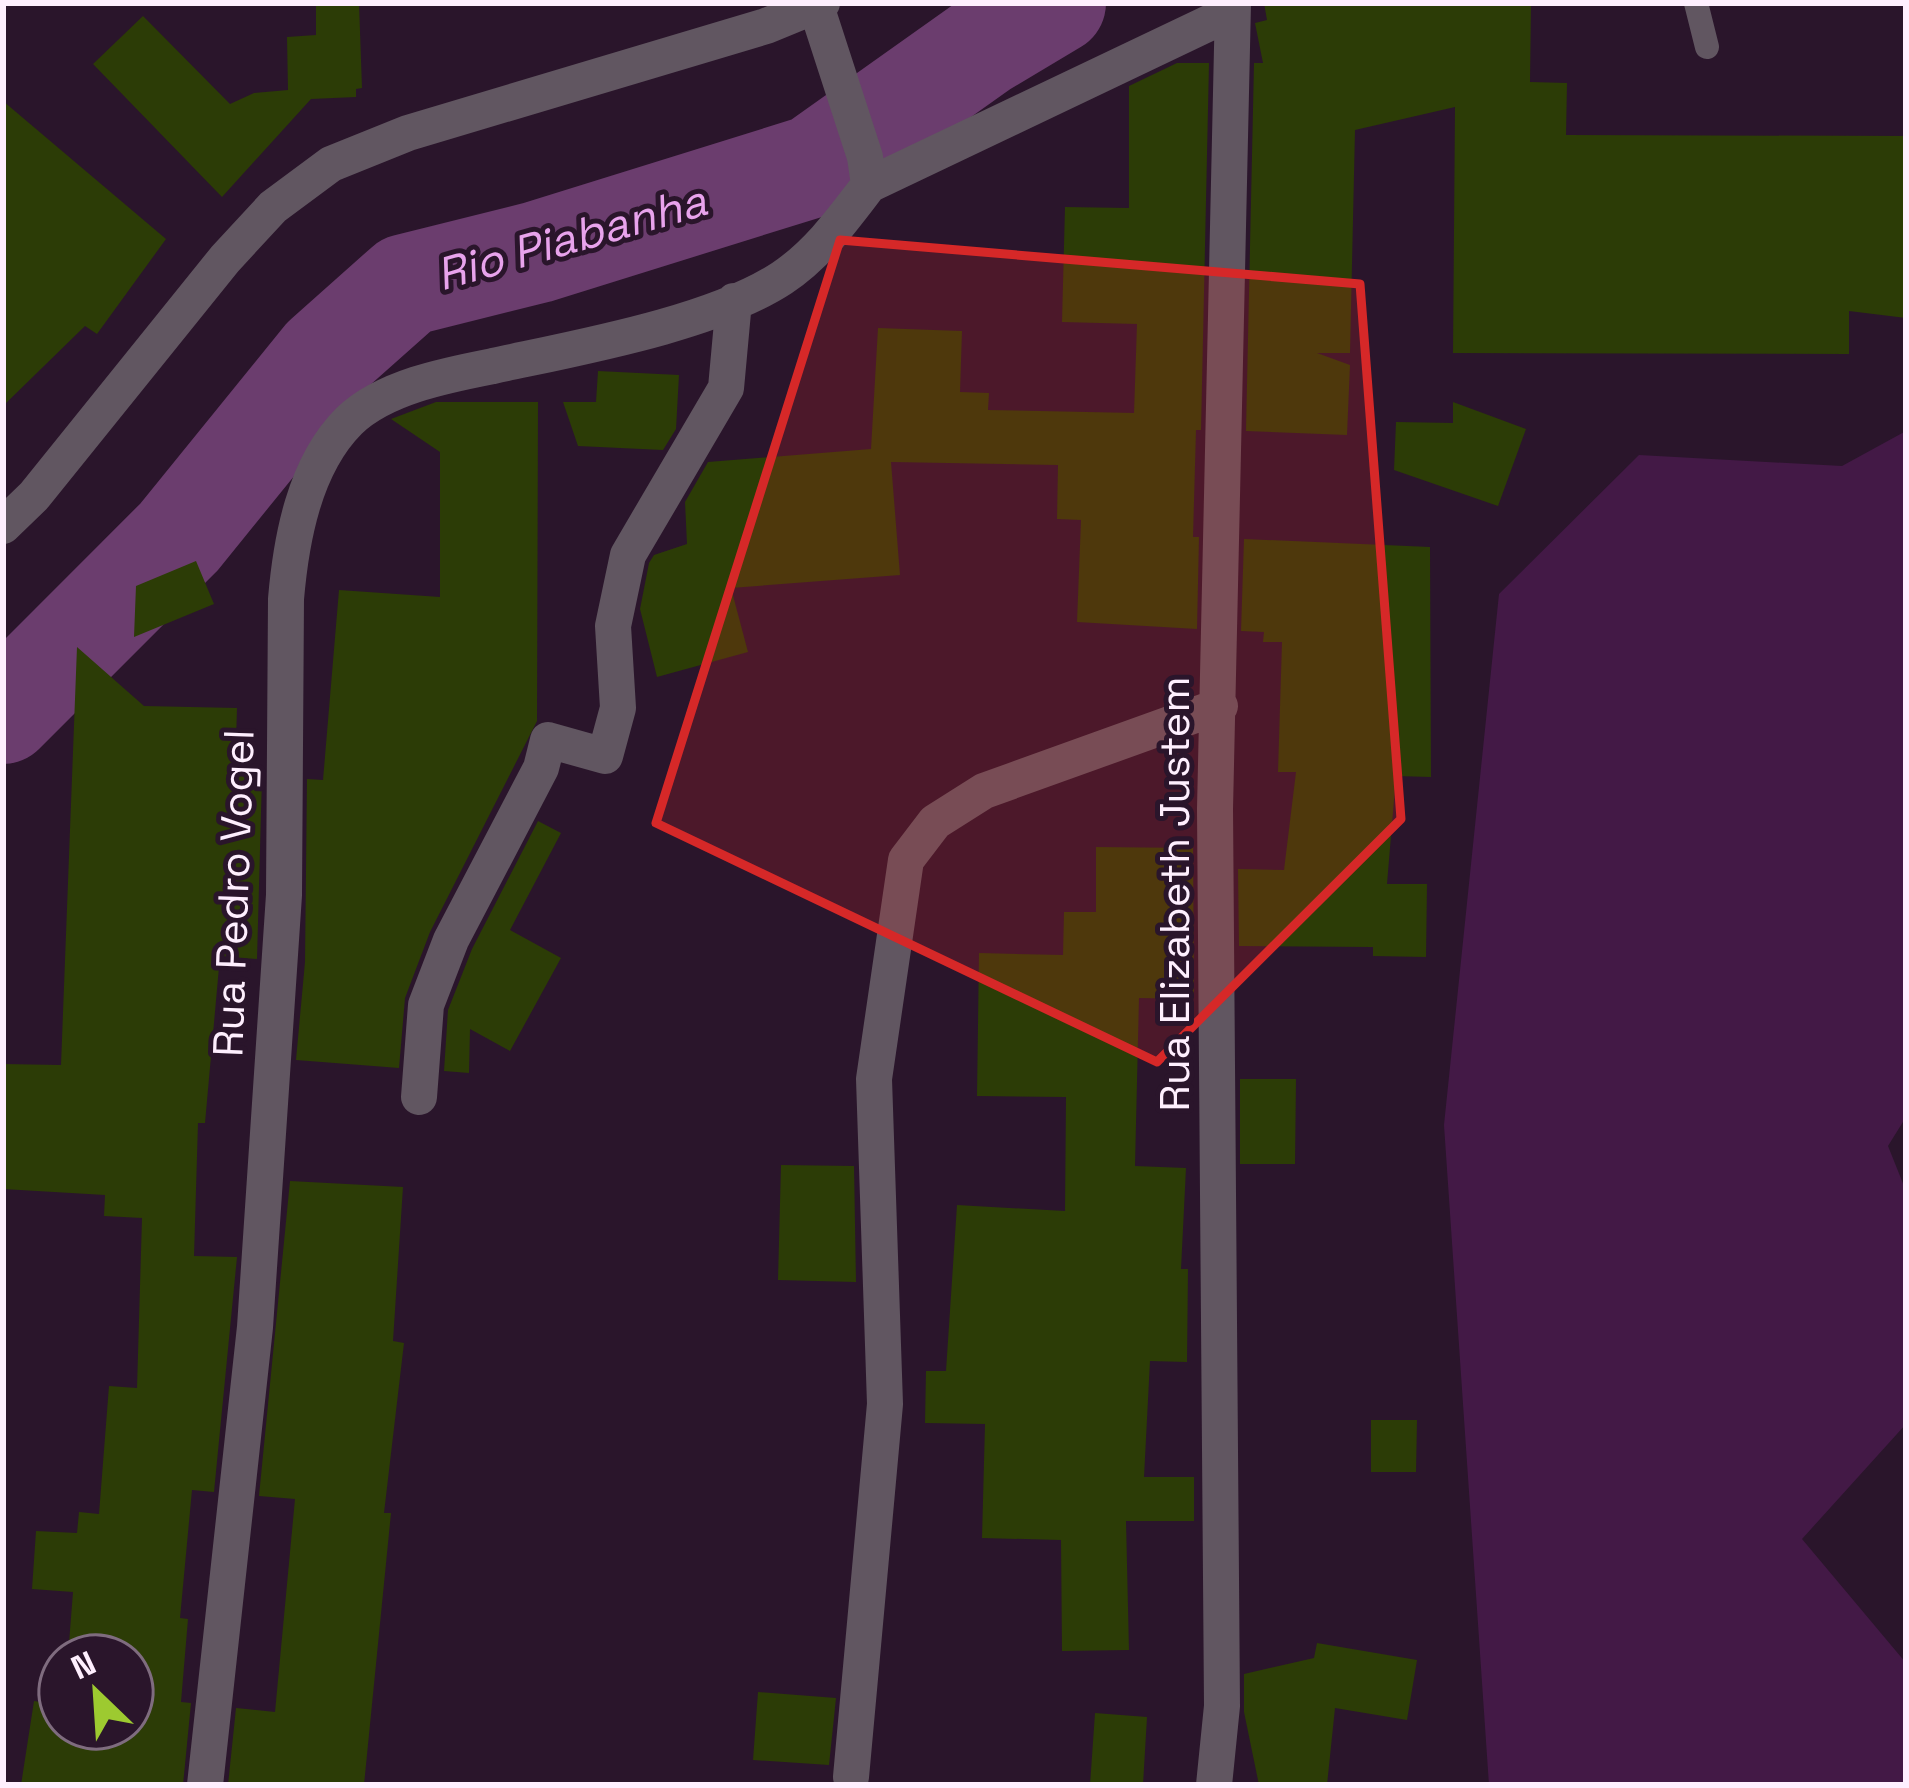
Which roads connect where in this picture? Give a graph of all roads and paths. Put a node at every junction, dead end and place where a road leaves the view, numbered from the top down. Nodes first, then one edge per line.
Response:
1 (1696, 3) edge
2 (819, 4) edge
3 (1232, 8) edge
4 (766, 14) edge
5 (1707, 47) dead end
6 (867, 171) junction
7 (734, 301) junction
8 (3, 526) edge
9 (1220, 706) junction
10 (419, 1097) dead end
11 (851, 1777) dead end
12 (205, 1785) edge
13 (1214, 1785) edge

1 - 5 lane
2 - 4 street
2 - 6 street
3 - 6 street, Rua Pedro Vogel
3 - 9 street, Rua Elizabeth Justem
4 - 8 street
6 - 7 street, Rua Pedro Vogel
7 - 10 street
7 - 12 street, Rua Pedro Vogel
9 - 11 street
9 - 13 street, Rua Elizabeth Justem

